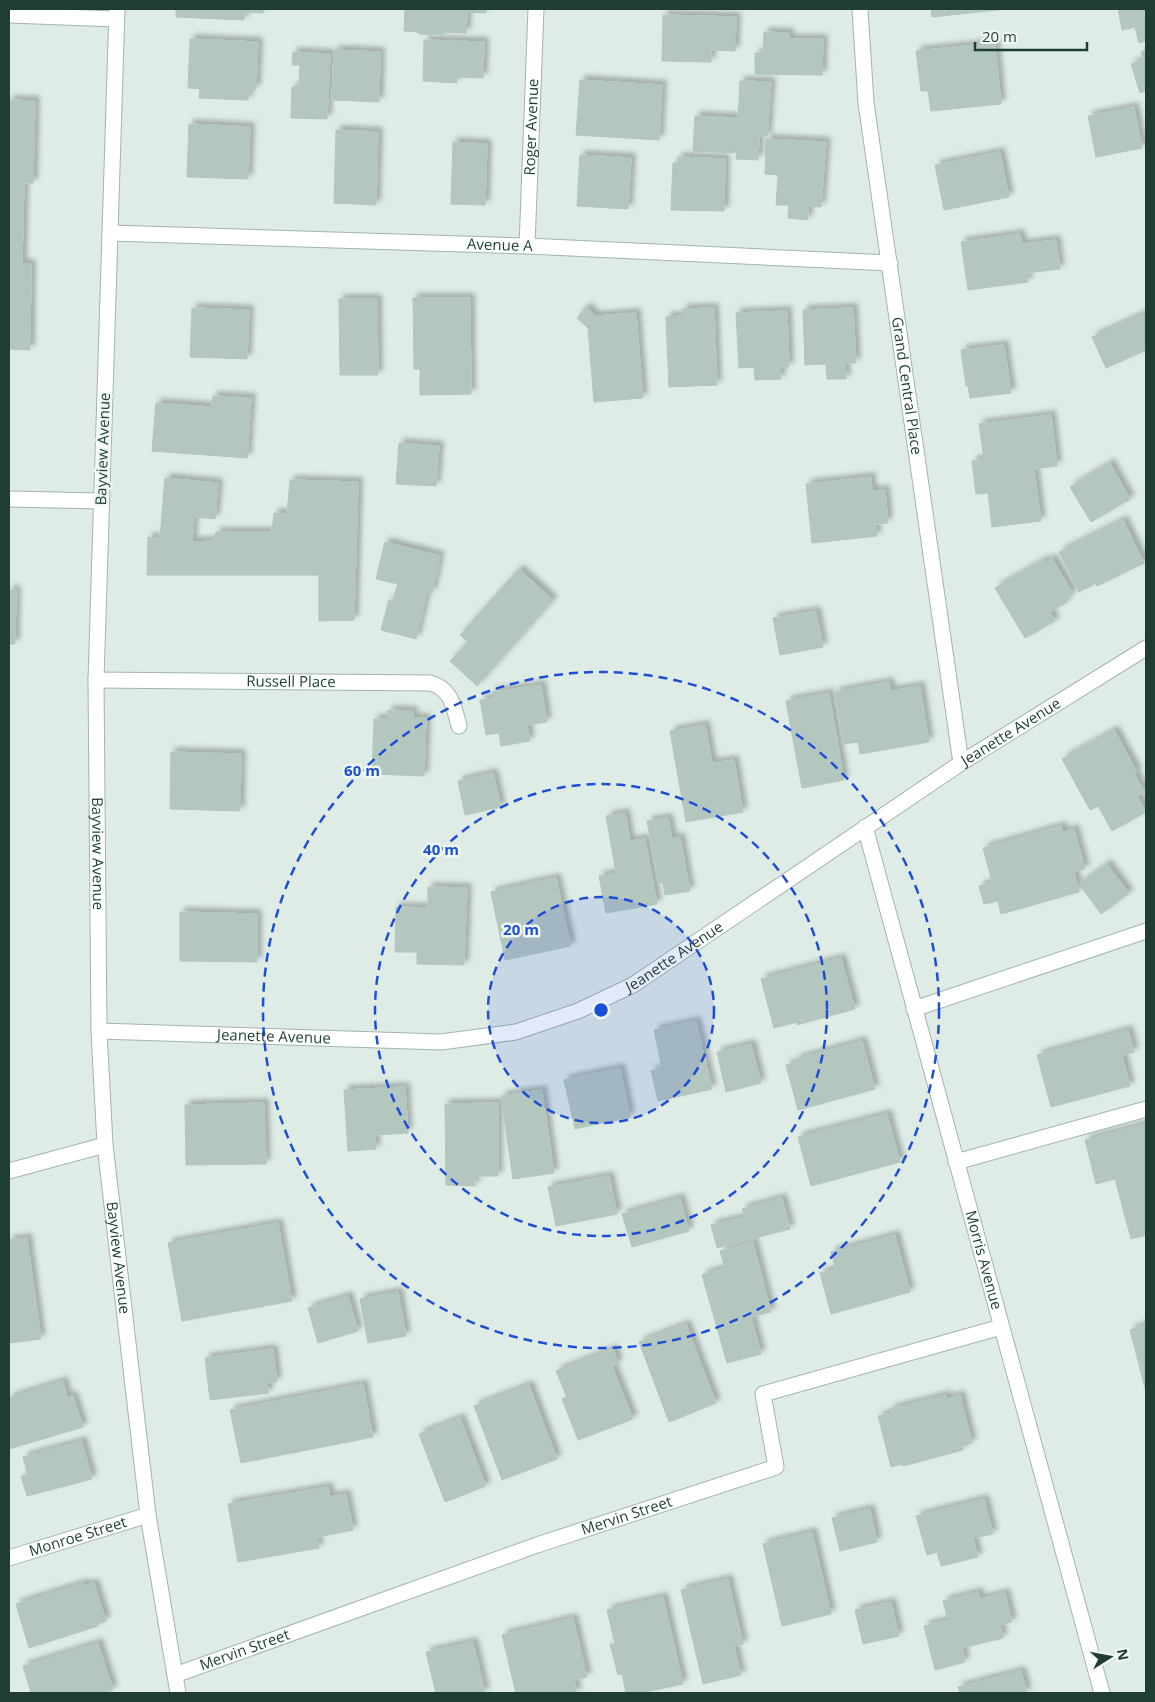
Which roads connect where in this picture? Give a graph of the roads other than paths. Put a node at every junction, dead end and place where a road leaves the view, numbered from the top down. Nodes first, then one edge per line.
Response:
1 (536, 9) edge
2 (860, 9) edge
3 (116, 14) edge
4 (9, 15) edge
5 (110, 233) junction
6 (527, 246) junction
7 (890, 263) junction
8 (9, 499) edge
9 (101, 501) junction
10 (1146, 648) edge
11 (96, 680) junction
12 (458, 726) dead end
13 (961, 763) junction
14 (865, 828) junction
15 (1146, 931) edge
16 (914, 1009) junction
17 (100, 1031) junction
18 (1146, 1109) edge
19 (105, 1145) junction
20 (956, 1162) junction
21 (9, 1171) edge
22 (1001, 1327) junction
23 (148, 1515) junction
24 (9, 1558) edge
25 (175, 1675) junction
26 (178, 1693) edge
27 (1102, 1693) edge

1 - 6 street, Roger Avenue
2 - 7 street, Grand Central Place
3 - 4 street
3 - 5 street, Bayview Avenue
5 - 6 street, Avenue A
5 - 9 street, Bayview Avenue
6 - 7 street, Avenue A
7 - 13 street, Grand Central Place
8 - 9 street
9 - 11 street, Bayview Avenue
10 - 13 street, Jeanette Avenue
11 - 12 street, Russell Place
11 - 17 street, Bayview Avenue
13 - 14 street, Jeanette Avenue
14 - 16 street, Morris Avenue
14 - 17 street, Jeanette Avenue
15 - 16 street
16 - 20 street, Morris Avenue
17 - 19 street, Bayview Avenue
18 - 20 street
19 - 21 street
19 - 23 street, Bayview Avenue
20 - 22 street, Morris Avenue
22 - 25 street, Mervin Street
22 - 27 street, Morris Avenue
23 - 24 street, Monroe Street
23 - 25 street, Bayview Avenue
25 - 26 street, Bayview Avenue

